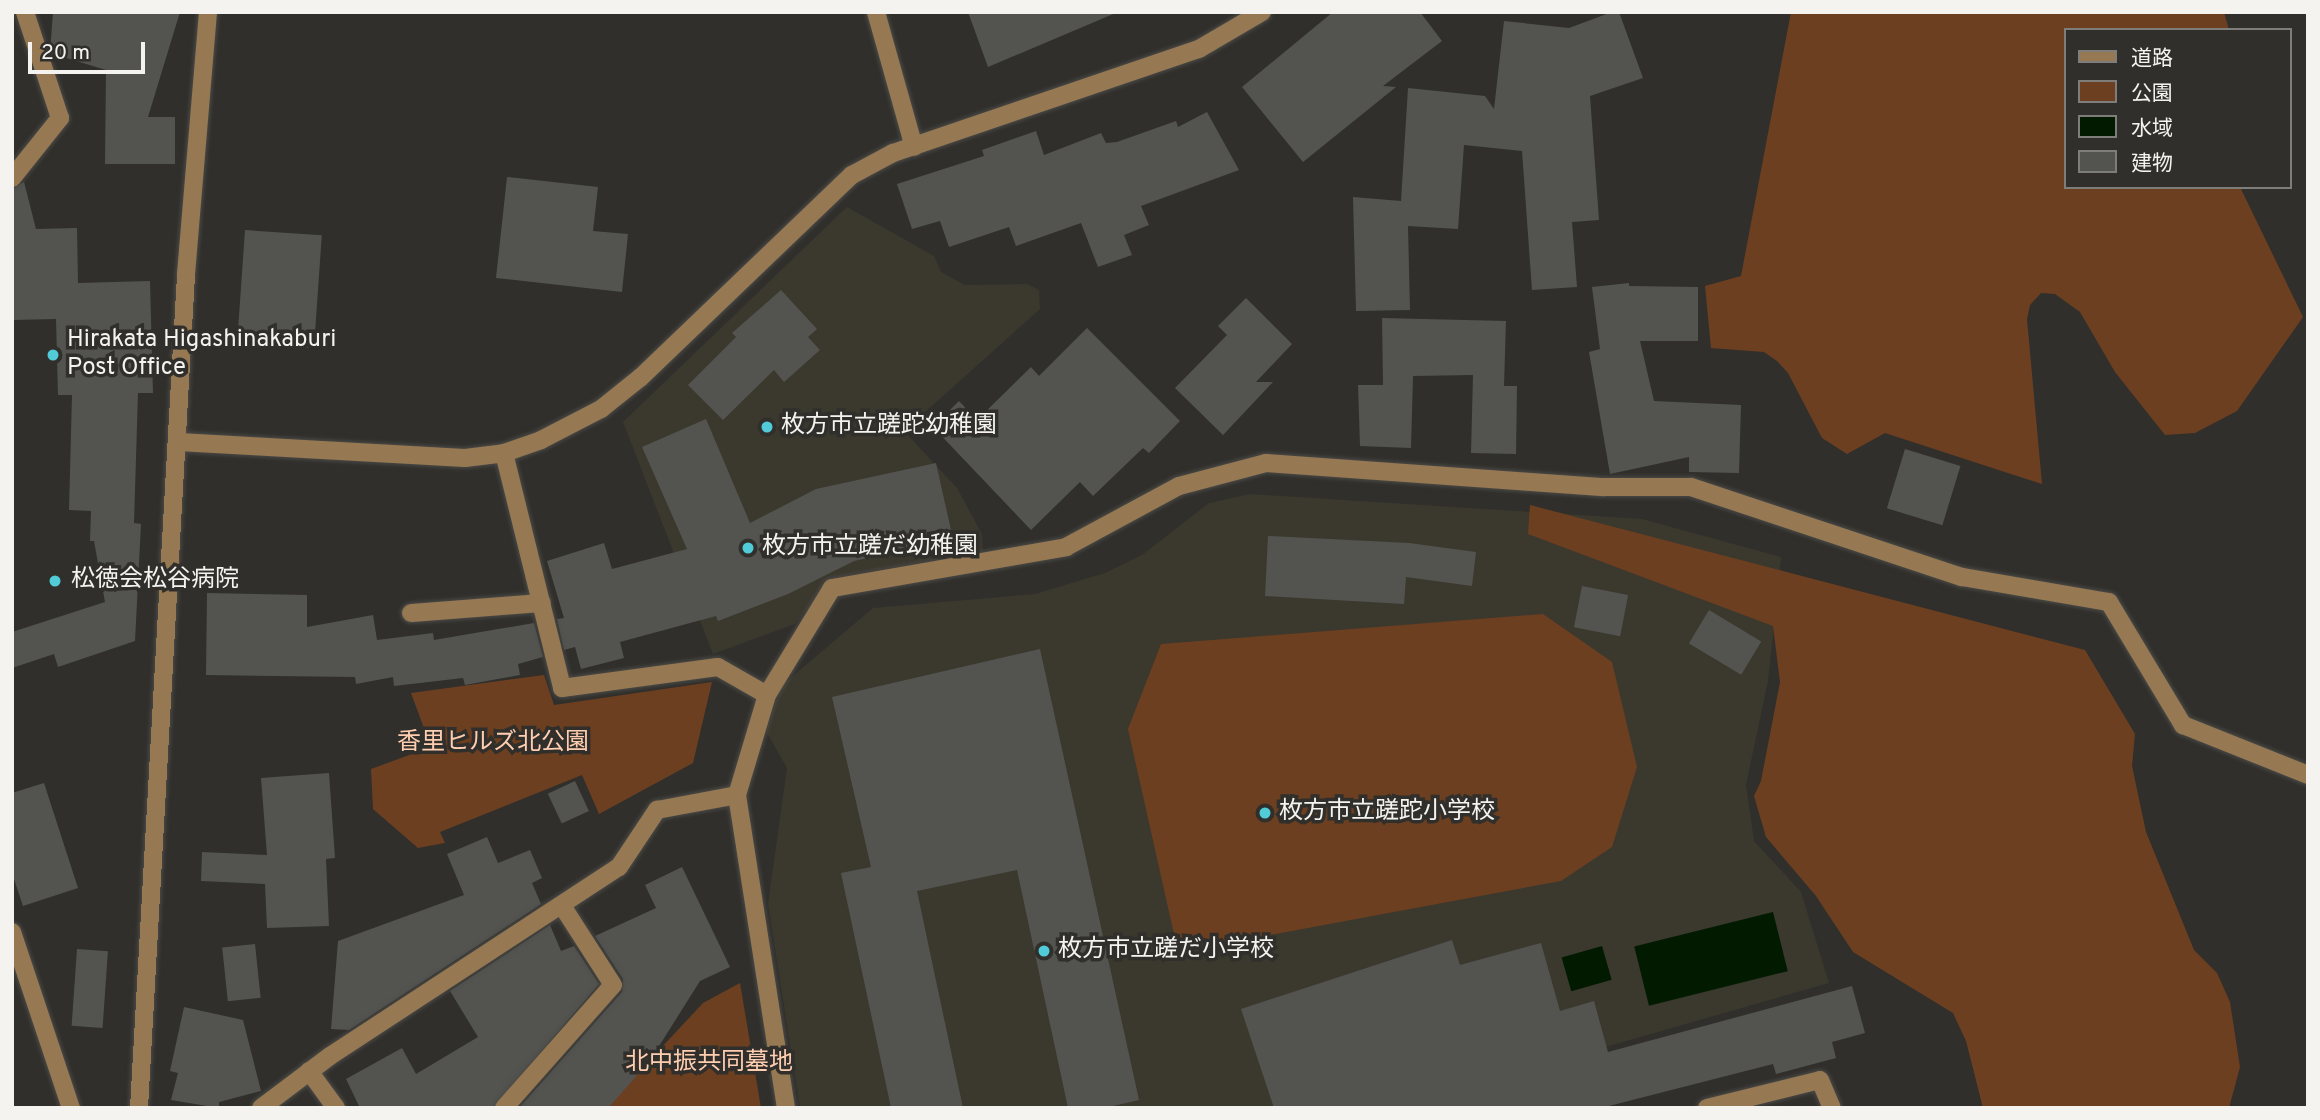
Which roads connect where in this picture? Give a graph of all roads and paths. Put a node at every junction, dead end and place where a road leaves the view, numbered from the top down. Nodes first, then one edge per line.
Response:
1 (24, 12) edge
2 (208, 12) edge
3 (876, 12) edge
4 (1262, 12) edge
5 (914, 147) junction
6 (12, 178) edge
7 (179, 442) junction
8 (504, 453) junction
9 (542, 603) junction
10 (411, 613) dead end
11 (767, 695) junction
12 (2308, 775) edge
13 (737, 796) junction
14 (563, 906) junction
15 (14, 941) edge
16 (309, 1071) junction
17 (71, 1108) edge
18 (139, 1108) edge
19 (261, 1108) edge
20 (335, 1108) edge
21 (504, 1108) edge
22 (786, 1108) edge
23 (1707, 1108) edge
24 (1832, 1108) edge

1 - 6 street
2 - 7 street
3 - 5 street
4 - 5 street
5 - 8 street
7 - 8 street
7 - 18 street
8 - 9 street
9 - 10 street
9 - 11 street
11 - 12 street
11 - 13 street
13 - 14 street
13 - 22 street
14 - 16 street
14 - 21 street
15 - 17 street
16 - 19 street
16 - 20 street
23 - 24 street

